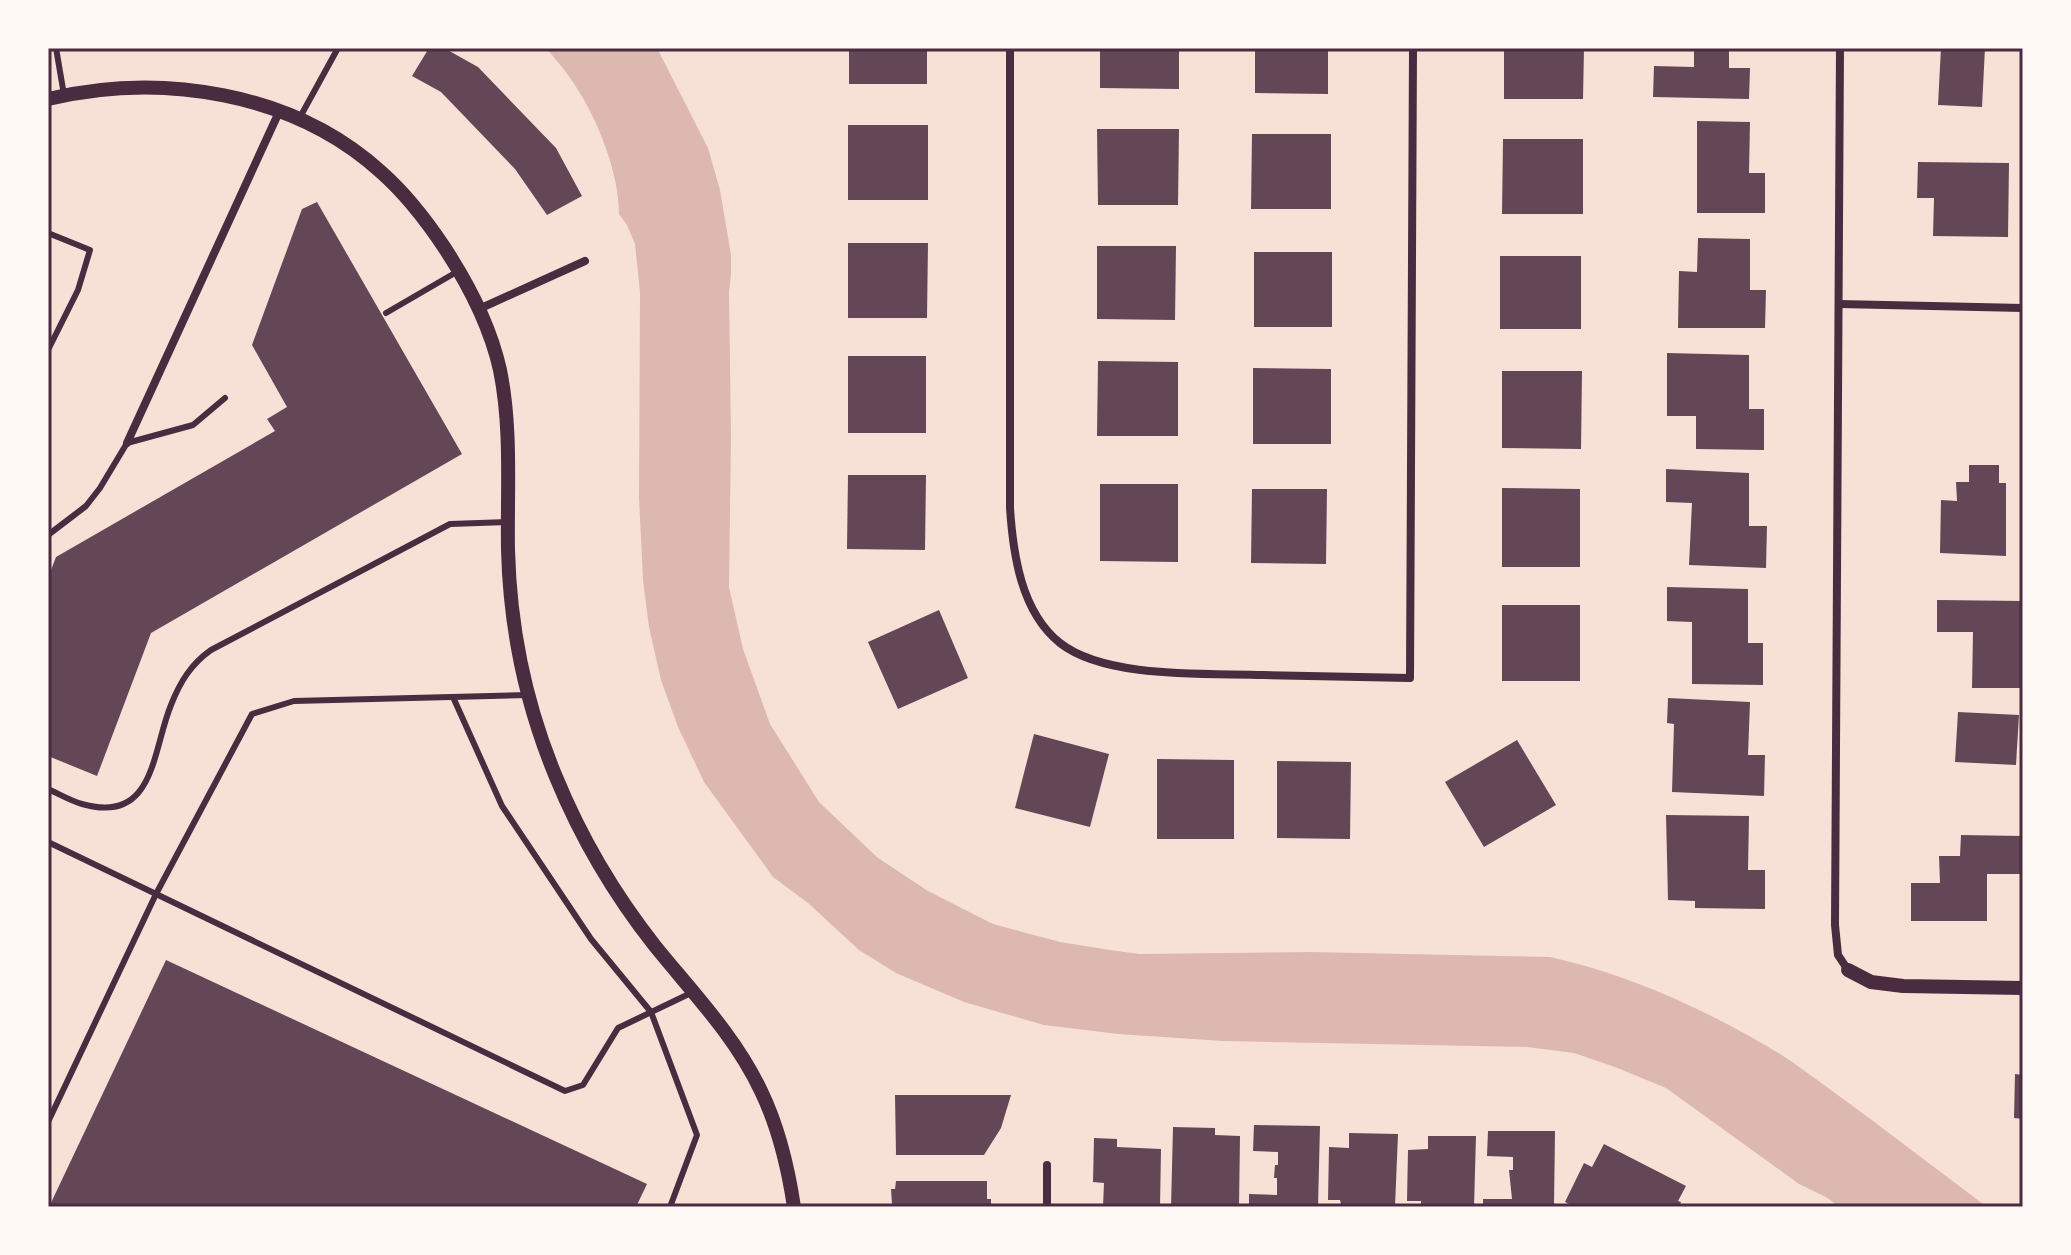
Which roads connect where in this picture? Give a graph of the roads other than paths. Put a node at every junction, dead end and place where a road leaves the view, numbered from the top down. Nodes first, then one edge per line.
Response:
1 (56, 48) edge
2 (338, 48) edge
3 (1010, 48) edge
4 (1413, 48) edge
5 (1840, 48) edge
6 (64, 95) junction
7 (48, 99) edge
8 (279, 112) junction
9 (299, 119) junction
10 (48, 233) edge
11 (585, 261) dead end
12 (460, 270) junction
13 (1839, 304) junction
14 (2023, 308) edge
15 (479, 309) junction
16 (386, 313) dead end
17 (48, 350) edge
18 (225, 398) dead end
19 (127, 443) junction
20 (508, 522) junction
21 (48, 535) edge
22 (528, 695) junction
23 (453, 697) junction
24 (48, 789) edge
25 (48, 842) edge
26 (156, 894) junction
27 (1848, 970) joint
28 (2023, 988) edge
29 (695, 992) junction
30 (651, 1012) junction
31 (48, 1122) edge
32 (1047, 1165) dead end
33 (670, 1207) edge
34 (794, 1207) edge
35 (1047, 1207) edge

1 - 6 lane
2 - 9 lane
3 - 4 street
5 - 13 street
6 - 7 street
6 - 8 street
8 - 9 street
8 - 19 street
9 - 12 street
10 - 17 lane
11 - 15 street
12 - 15 street
12 - 16 lane
13 - 14 street
13 - 27 street
15 - 20 street
18 - 19 lane
19 - 21 lane
20 - 22 street
20 - 24 lane
22 - 23 lane
22 - 29 street
23 - 26 lane
23 - 30 lane
25 - 26 lane
26 - 30 lane
26 - 31 lane
27 - 28 street
29 - 30 lane
29 - 34 street
30 - 33 lane
32 - 35 street

